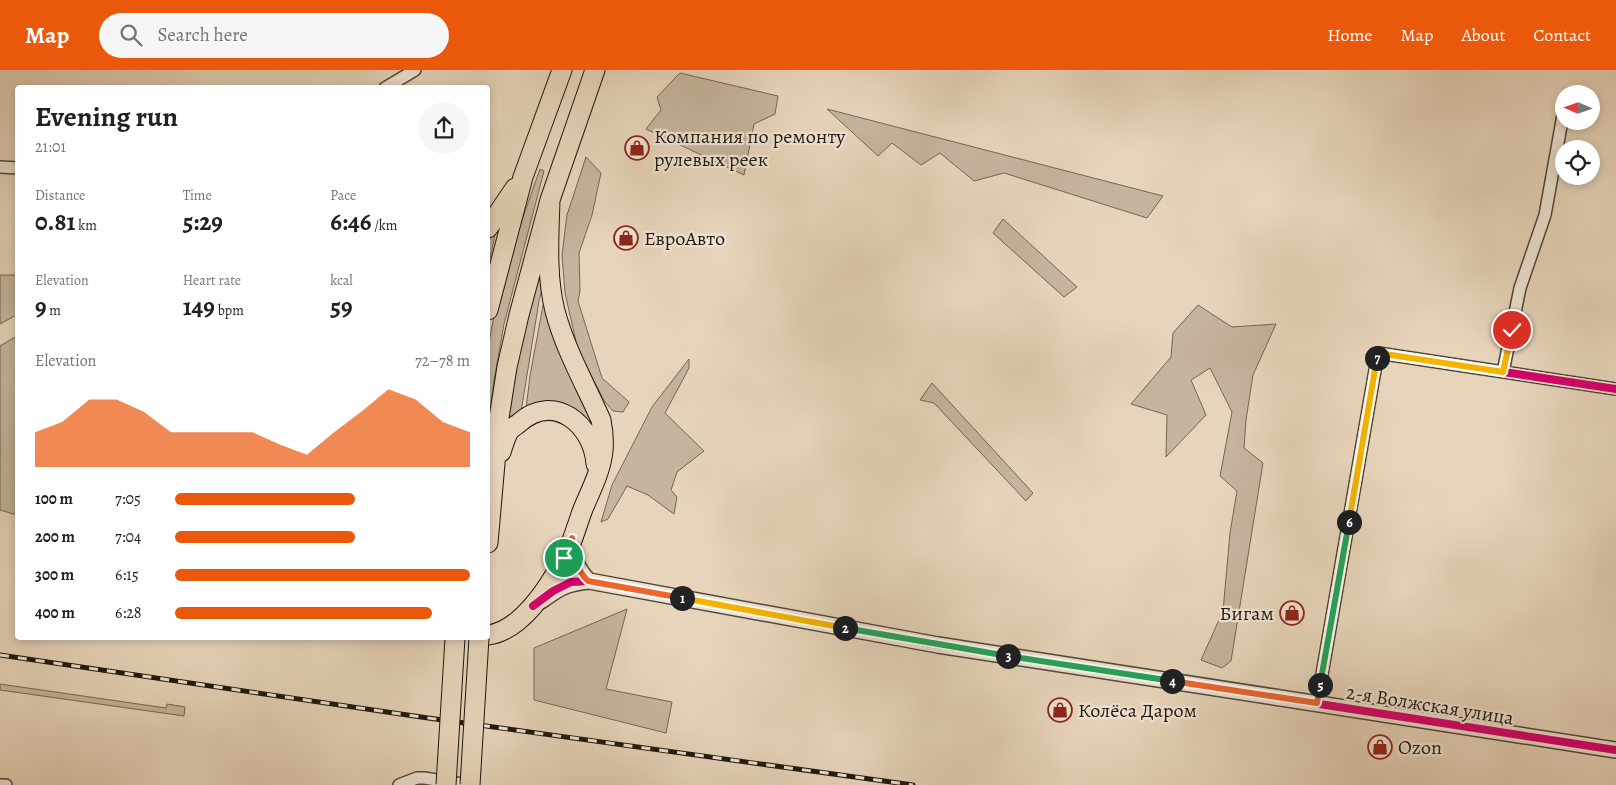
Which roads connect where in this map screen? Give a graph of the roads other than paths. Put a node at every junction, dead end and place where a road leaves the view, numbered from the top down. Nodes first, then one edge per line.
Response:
1 (416, 70) edge
2 (562, 70) edge
3 (595, 70) edge
4 (390, 85) edge
5 (1560, 130) edge
6 (0, 167) edge
7 (15, 168) edge
8 (524, 177) junction
9 (550, 200) junction
10 (490, 225) edge
11 (490, 303) edge
12 (1503, 372) junction
13 (1616, 389) edge
14 (495, 470) junction
15 (597, 476) junction
16 (490, 521) edge
17 (572, 538) junction
18 (588, 581) junction
19 (533, 606) junction
20 (490, 635) edge
21 (455, 640) edge
22 (479, 640) edge
23 (1317, 703) junction
24 (1616, 750) edge
25 (0, 784) edge
26 (6, 785) edge
27 (399, 785) edge
28 (446, 785) edge
29 (469, 785) edge

1 - 4 street
2 - 8 main road
3 - 9 main road
5 - 12 street
6 - 7 street
8 - 10 main road
8 - 11 main road
9 - 14 main road
9 - 15 main road
12 - 13 street
12 - 23 street
14 - 15 main road
14 - 16 main road
15 - 17 main road
17 - 18 street
17 - 19 main road
18 - 19 street
18 - 23 street, 2-я Волжская улица
19 - 20 main road
21 - 28 main road, bridge
22 - 29 main road, bridge
23 - 24 street, 2-я Волжская улица
25 - 26 street
27 - 29 street

